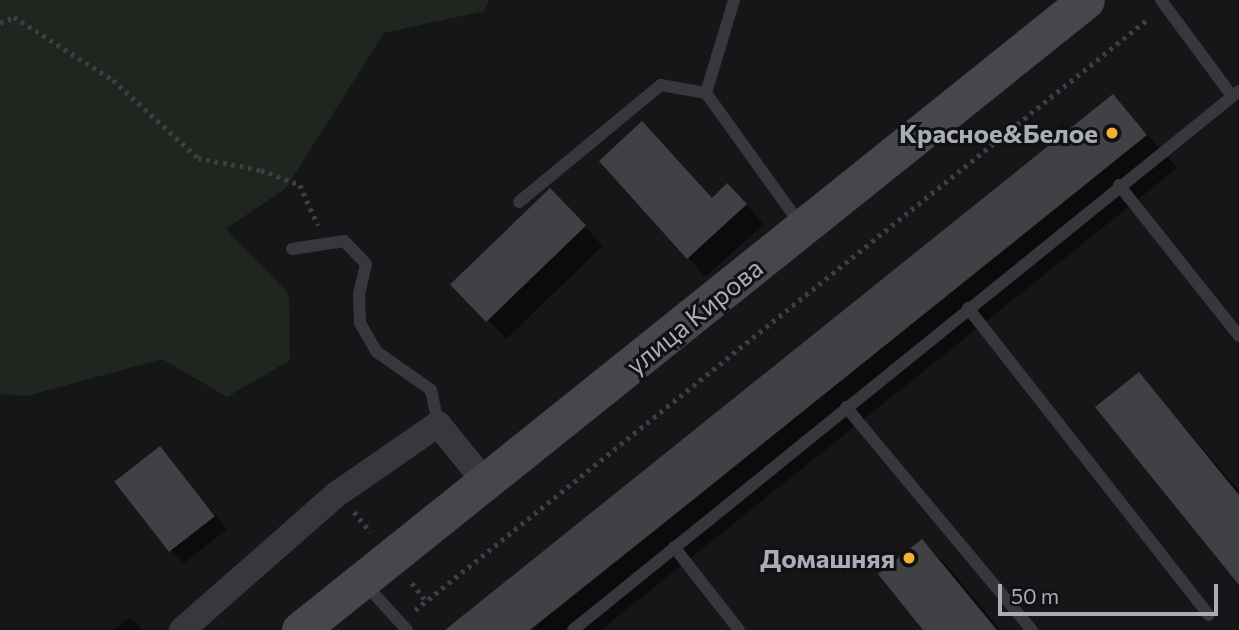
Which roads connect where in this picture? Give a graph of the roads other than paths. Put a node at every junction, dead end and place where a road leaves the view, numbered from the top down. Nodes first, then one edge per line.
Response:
1 (734, 0) edge
2 (1086, 0) edge
3 (1163, 2) edge
4 (706, 93) junction
5 (1236, 94) edge
6 (1119, 185) junction
7 (519, 202) dead end
8 (803, 228) junction
9 (292, 249) dead end
10 (968, 308) junction
11 (1239, 336) edge
12 (846, 407) junction
13 (438, 424) junction
14 (486, 483) junction
15 (674, 547) junction
16 (362, 580) junction
17 (1209, 615) dead end
18 (404, 626) edge
19 (181, 630) edge
20 (300, 630) edge
21 (573, 630) edge
22 (739, 630) edge
23 (1032, 630) edge

1 - 4 lane
2 - 8 street, улица Кирова
3 - 5 lane
4 - 7 lane
4 - 8 lane
5 - 6 lane
6 - 10 lane
6 - 11 lane
8 - 14 street, улица Кирова
9 - 13 lane
10 - 12 lane
10 - 17 lane
12 - 15 lane
12 - 23 lane
13 - 14 street
13 - 19 street
14 - 16 street, улица Кирова
15 - 21 lane
15 - 22 lane
16 - 18 lane
16 - 20 street, улица Кирова

